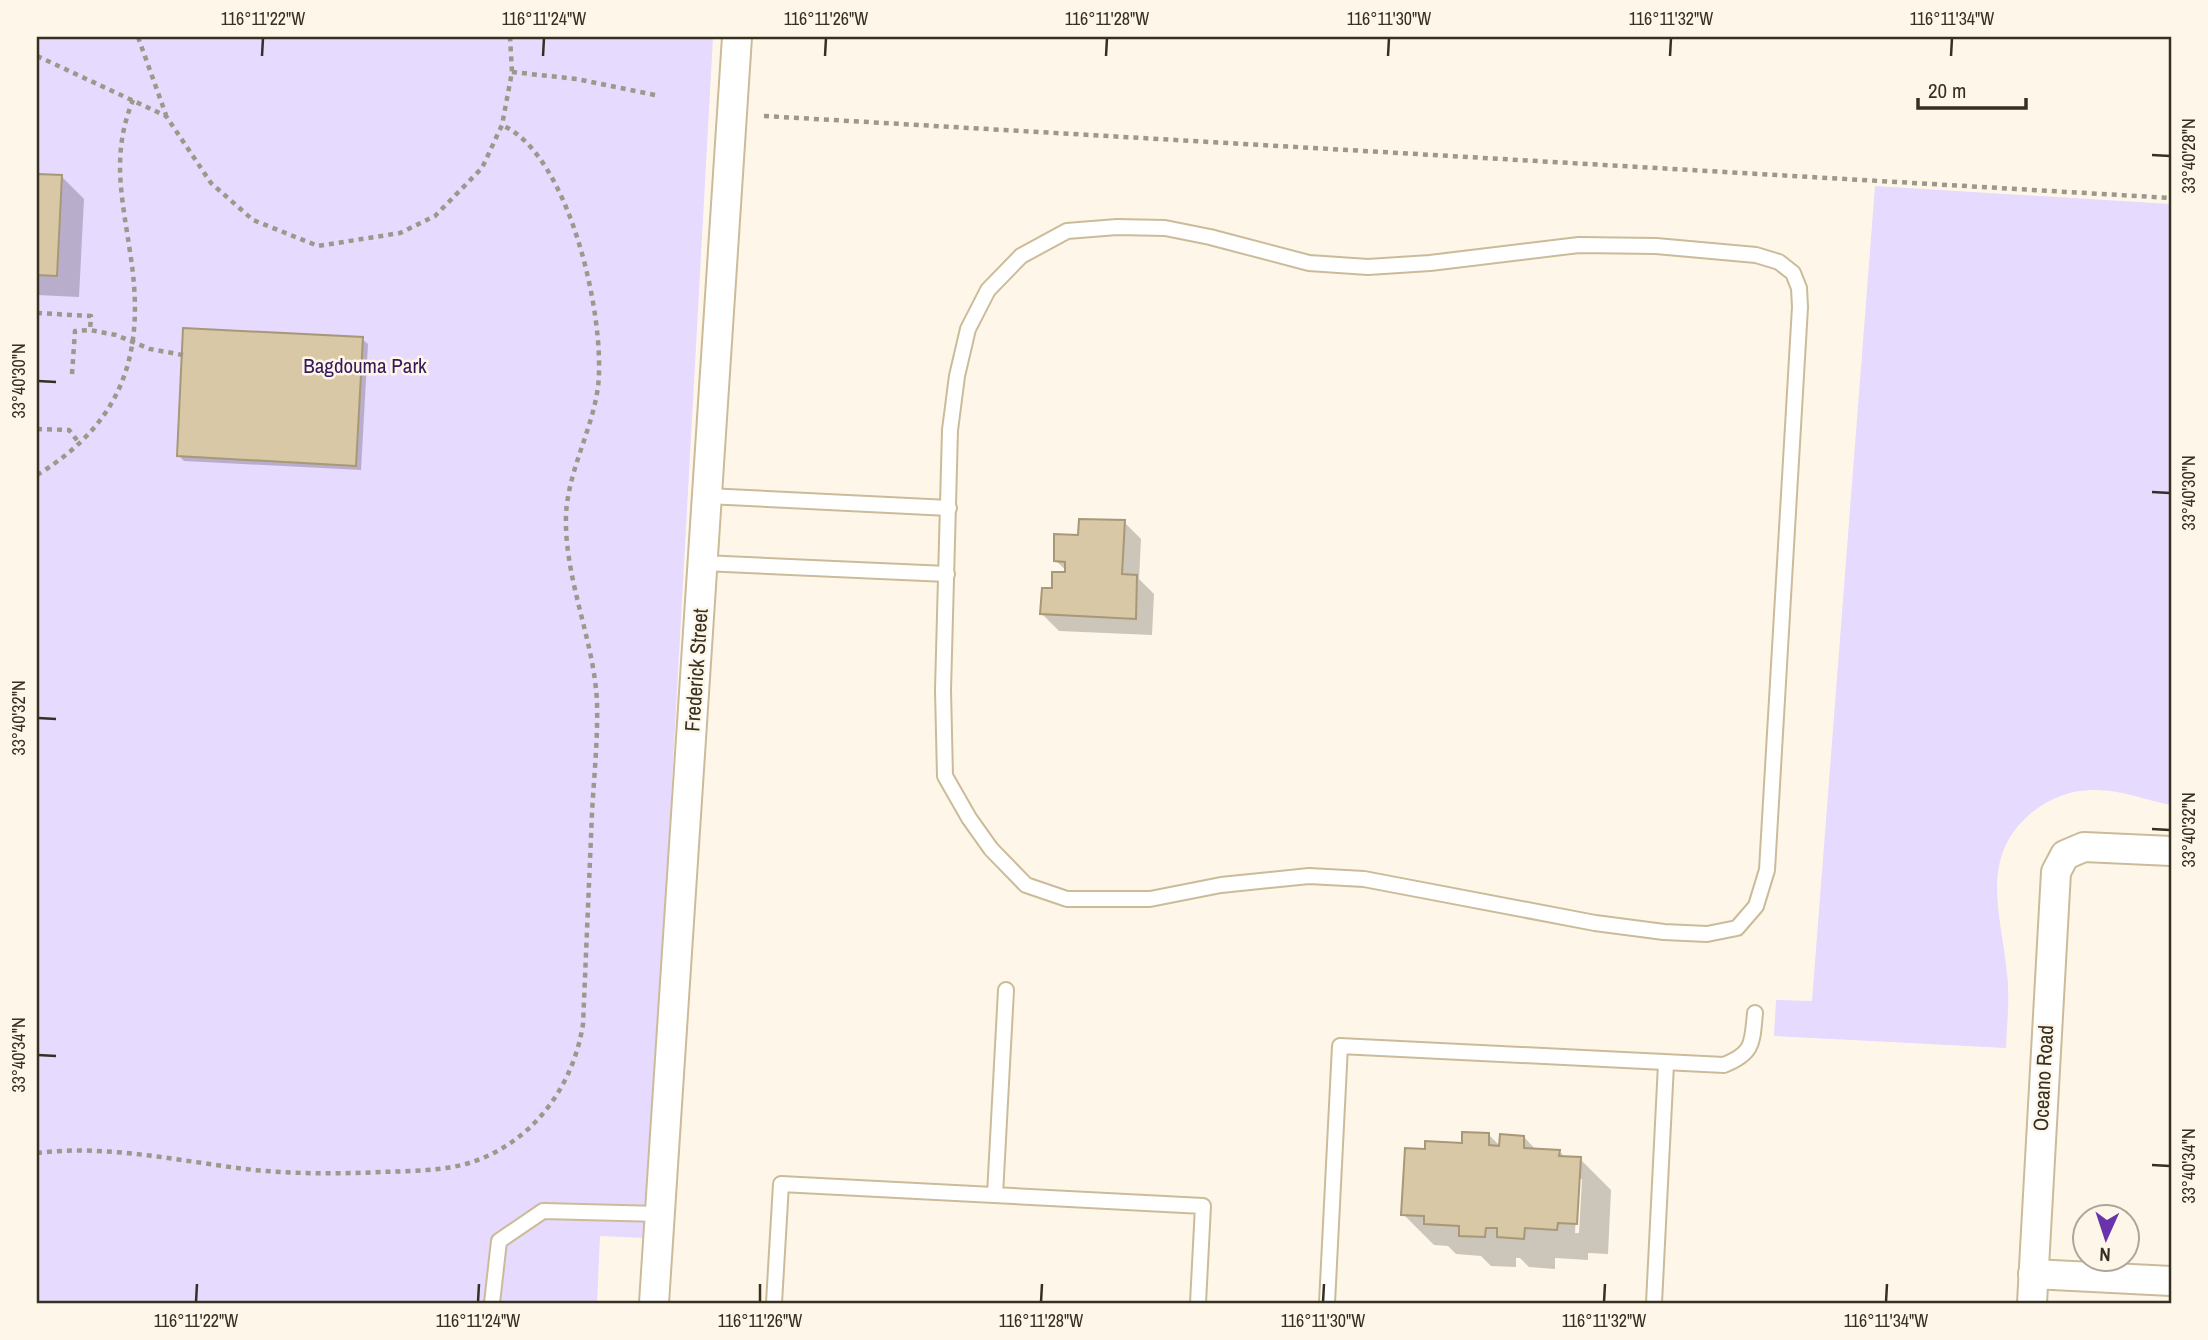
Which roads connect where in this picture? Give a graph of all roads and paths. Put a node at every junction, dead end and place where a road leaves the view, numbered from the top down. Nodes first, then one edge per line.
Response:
1 (138, 37) edge
2 (510, 37) edge
3 (737, 37) edge
4 (37, 56) edge
5 (512, 72) junction
6 (655, 95) dead end
7 (133, 100) junction
8 (732, 113) junction
9 (166, 116) junction
10 (502, 125) junction
11 (2171, 198) edge
12 (37, 313) edge
13 (90, 330) junction
14 (134, 344) junction
15 (183, 355) dead end
16 (72, 374) dead end
17 (37, 429) edge
18 (80, 444) junction
19 (37, 475) edge
20 (707, 496) junction
21 (949, 508) junction
22 (703, 563) junction
23 (947, 574) junction
24 (2171, 850) edge
25 (1006, 990) dead end
26 (1755, 1013) dead end
27 (1667, 1063) junction
28 (37, 1153) edge
29 (996, 1195) junction
30 (660, 1214) junction
31 (2033, 1274) junction
32 (2171, 1281) edge
33 (492, 1303) edge
34 (654, 1303) edge
35 (774, 1303) edge
36 (1198, 1303) edge
37 (1327, 1303) edge
38 (1654, 1303) edge
39 (2032, 1303) edge

1 - 9 path
2 - 5 path
3 - 8 street, Frederick Street
4 - 7 path
5 - 6 path
5 - 10 path
7 - 9 path
7 - 14 path
8 - 11 path
8 - 20 street, Frederick Street
9 - 10 path
10 - 28 path
12 - 13 path
13 - 14 path
13 - 16 path
14 - 15 path
14 - 18 path
17 - 18 path
18 - 19 path
20 - 21 lane
20 - 22 street, Frederick Street
21 - 23 lane
21 - 23 lane
22 - 23 lane
22 - 30 street, Frederick Street
24 - 31 street, Oceano Road
25 - 29 lane
26 - 27 lane
27 - 37 lane
27 - 38 lane
29 - 35 lane
29 - 36 lane
30 - 33 lane
30 - 34 street, Frederick Street
31 - 32 street
31 - 39 street, Oceano Road

